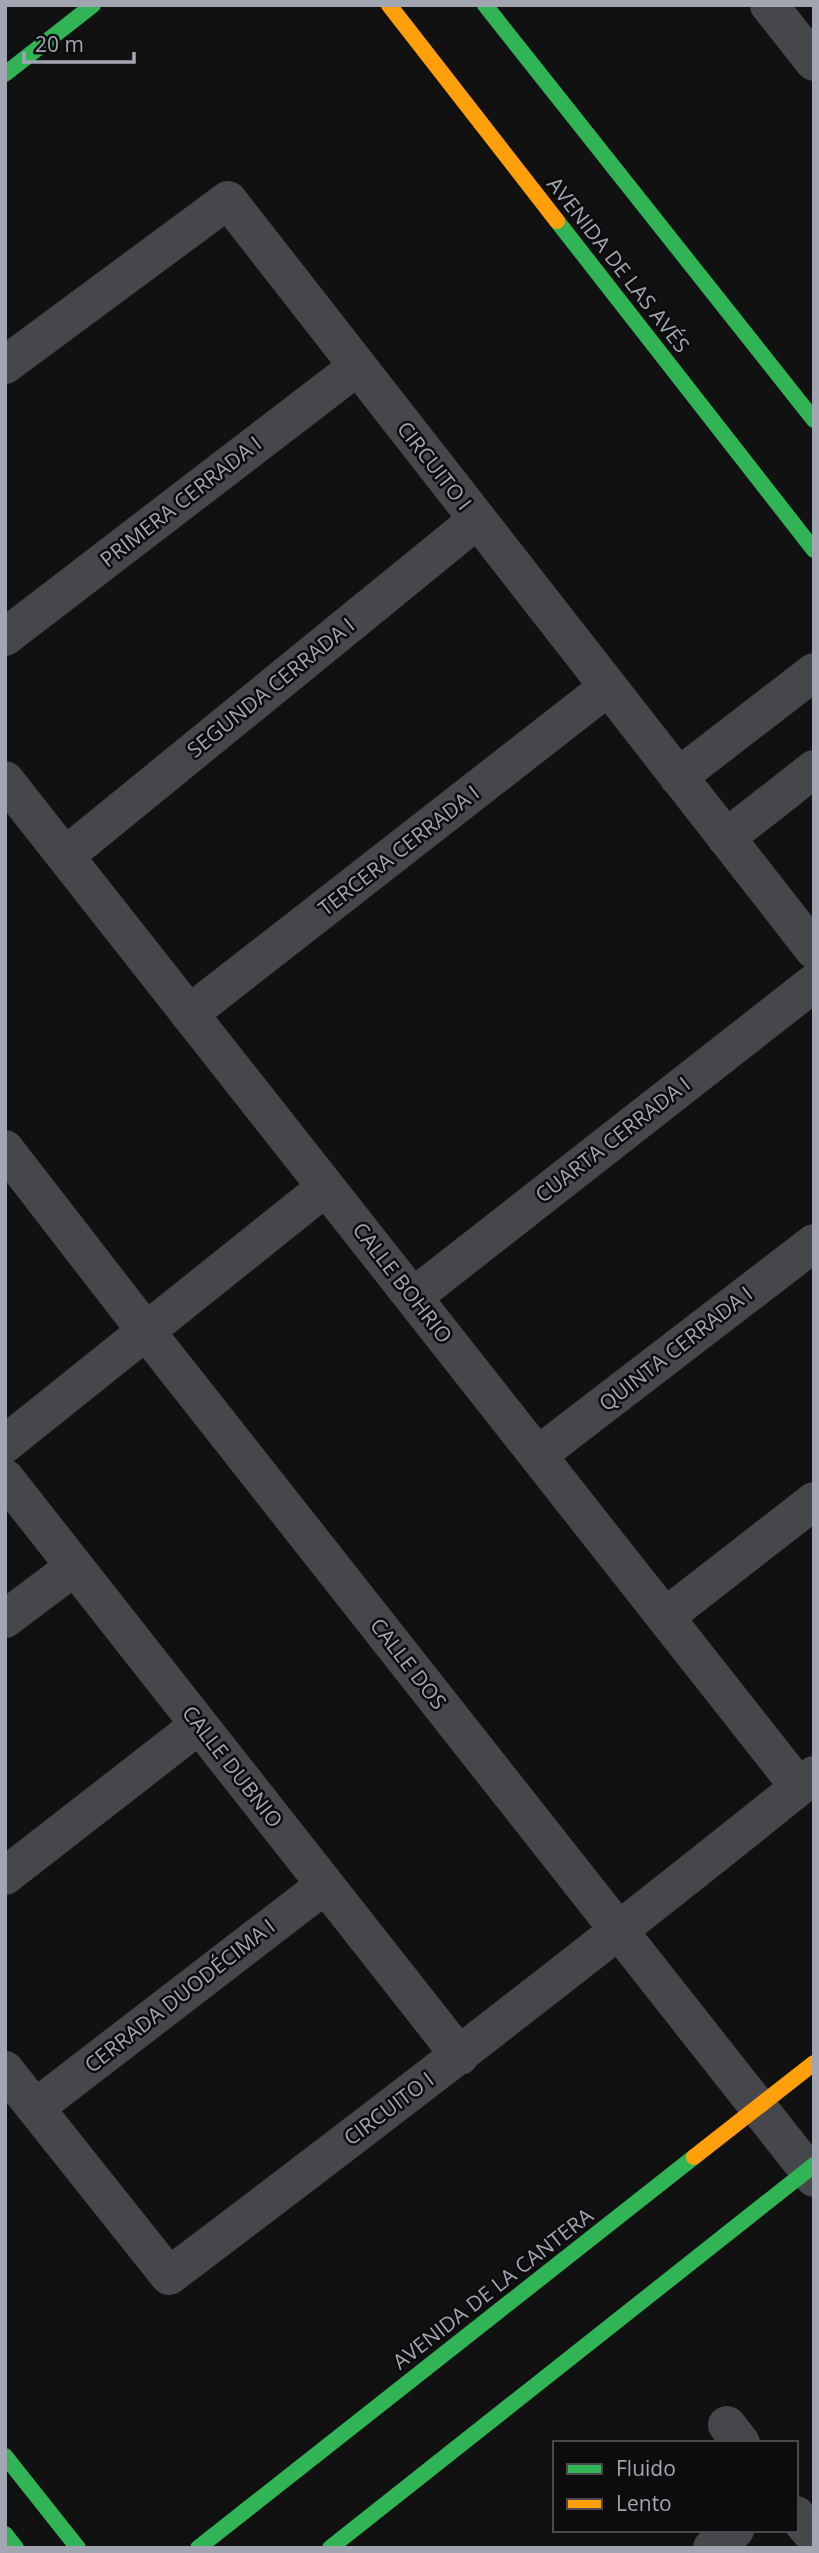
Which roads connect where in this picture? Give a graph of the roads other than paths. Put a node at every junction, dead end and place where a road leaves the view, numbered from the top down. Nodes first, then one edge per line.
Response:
1 (93, 5) edge
2 (389, 5) edge
3 (485, 5) edge
4 (769, 5) edge
5 (814, 62) edge
6 (5, 74) edge
7 (5, 365) edge
8 (357, 367) junction
9 (814, 420) edge
10 (477, 520) junction
11 (814, 550) edge
12 (5, 637) edge
13 (814, 671) edge
14 (608, 687) junction
15 (814, 769) edge
16 (678, 777) junction
17 (5, 780) edge
18 (726, 838) junction
19 (65, 856) junction
20 (814, 950) edge
21 (814, 983) edge
22 (189, 1014) junction
23 (5, 1149) edge
24 (326, 1187) junction
25 (814, 1244) edge
26 (413, 1297) junction
27 (145, 1330) junction
28 (5, 1444) edge
29 (538, 1455) junction
30 (5, 1478) edge
31 (814, 1502) edge
32 (74, 1567) junction
33 (665, 1618) junction
34 (5, 1619) edge
35 (199, 1725) junction
36 (806, 1781) edge
37 (5, 1875) edge
38 (325, 1885) junction
39 (619, 1932) junction
40 (460, 2056) junction
41 (814, 2063) edge
42 (5, 2070) edge
43 (758, 2107) junction
44 (35, 2108) junction
45 (812, 2171) edge
46 (5, 2456) edge
47 (798, 2517) edge
48 (732, 2532) edge
49 (5, 2534) edge
50 (814, 2536) edge
51 (16, 2548) edge
52 (78, 2548) edge
53 (198, 2548) edge
54 (330, 2548) edge
55 (712, 2548) edge

1 - 6 street
2 - 11 street, AVENIDA DE LAS AVÉS
3 - 9 street
4 - 5 street
7 - 8 street, CIRCUITO I
8 - 10 street, CIRCUITO I
8 - 12 street, PRIMERA CERRADA I
10 - 14 street, CIRCUITO I
10 - 19 street, SEGUNDA CERRADA I
13 - 16 street
14 - 16 street, CIRCUITO I
14 - 22 street, TERCERA CERRADA I
15 - 18 street
16 - 18 street, CIRCUITO I
17 - 19 street, CALLE BOHRIO
18 - 20 street, CIRCUITO I
19 - 22 street, CALLE BOHRIO
21 - 26 street, CUARTA CERRADA I
22 - 24 street, CALLE BOHRIO
23 - 27 street, CALLE DOS
24 - 26 street, CALLE BOHRIO
24 - 27 street
25 - 29 street, QUINTA CERRADA I
26 - 29 street, CALLE BOHRIO
27 - 28 street
27 - 39 street, CALLE DOS
29 - 33 street, CALLE BOHRIO
30 - 32 street, CALLE DUBNIO
31 - 33 street
32 - 34 street
32 - 35 street, CALLE DUBNIO
33 - 36 street, CALLE BOHRIO
35 - 37 street
35 - 38 street, CALLE DUBNIO
36 - 39 street, CIRCUITO I
38 - 40 street, CALLE DUBNIO
38 - 44 street, CERRADA DUODÉCIMA I
39 - 40 street, CIRCUITO I
39 - 43 street, CALLE DOS
40 - 44 street, CIRCUITO I
41 - 43 street, AVENIDA DE LA CANTERA
42 - 44 street, CIRCUITO I
43 - 45 street, CALLE DOS
43 - 53 street, AVENIDA DE LA CANTERA
45 - 54 street
46 - 52 street
47 - 50 street
48 - 55 street
49 - 51 street

